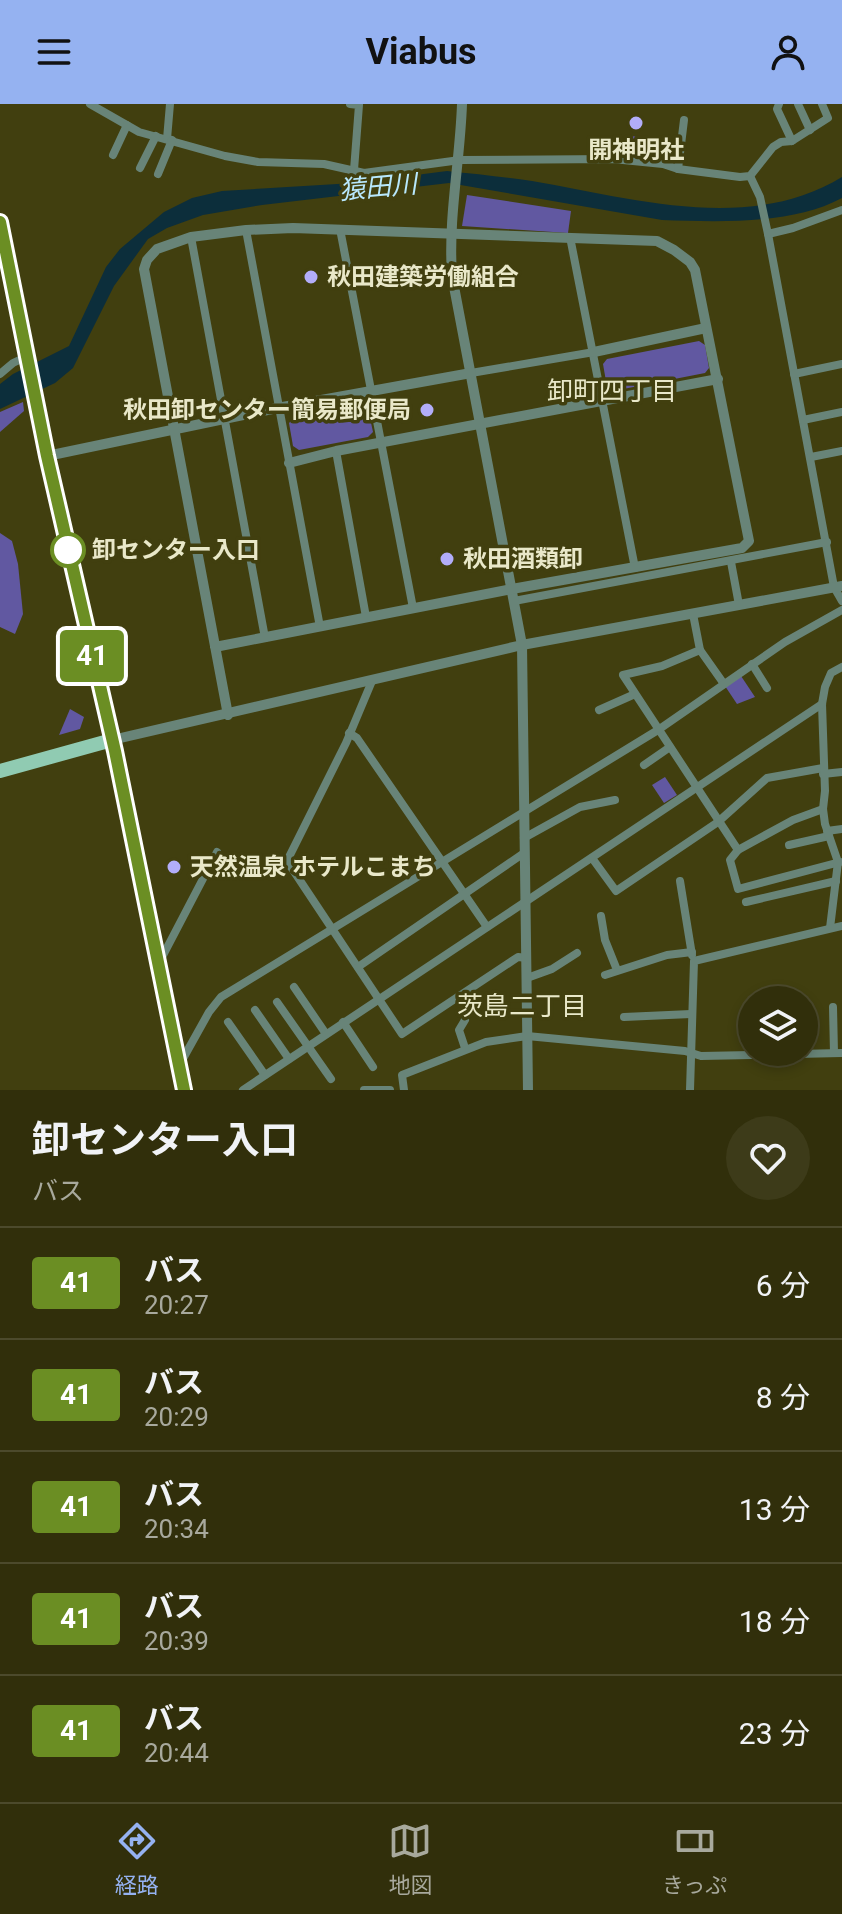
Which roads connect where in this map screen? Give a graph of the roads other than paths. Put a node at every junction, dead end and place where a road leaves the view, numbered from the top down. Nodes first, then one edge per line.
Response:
1 (90, 104) edge
2 (170, 104) edge
3 (350, 104) edge
4 (462, 104) edge
5 (779, 104) edge
6 (798, 104) edge
7 (822, 104) edge
8 (684, 120) dead end
9 (127, 125) junction
10 (810, 130) junction
11 (156, 136) junction
12 (170, 140) junction
13 (792, 141) junction
14 (113, 155) dead end
15 (459, 164) junction
16 (140, 168) dead end
17 (678, 169) junction
18 (354, 170) junction
19 (158, 174) dead end
20 (750, 176) junction
21 (842, 210) edge
22 (0, 222) edge
23 (340, 229) junction
24 (246, 230) junction
25 (768, 234) junction
26 (450, 236) junction
27 (191, 237) junction
28 (570, 237) junction
29 (2, 239) edge
30 (6, 282) edge
31 (706, 328) junction
32 (594, 352) junction
33 (28, 359) junction
34 (842, 364) edge
35 (471, 373) junction
36 (0, 374) edge
37 (794, 374) junction
38 (718, 379) junction
39 (371, 391) junction
40 (604, 401) junction
41 (277, 408) junction
42 (842, 412) edge
43 (226, 418) junction
44 (803, 420) junction
45 (482, 424) junction
46 (173, 428) junction
47 (382, 443) junction
48 (336, 451) junction
49 (842, 451) edge
50 (47, 456) junction
51 (811, 457) junction
52 (289, 463) junction
53 (827, 542) junction
54 (731, 562) junction
55 (635, 568) junction
56 (838, 586) edge
57 (512, 589) junction
58 (514, 601) junction
59 (842, 601) edge
60 (739, 605) junction
61 (413, 608) junction
62 (842, 610) edge
63 (693, 614) junction
64 (366, 617) junction
65 (320, 627) junction
66 (265, 638) junction
67 (522, 645) junction
68 (215, 647) junction
69 (700, 650) junction
70 (752, 664) junction
71 (842, 667) edge
72 (372, 681) junction
73 (724, 684) junction
74 (767, 688) dead end
75 (635, 694) junction
76 (822, 704) junction
77 (599, 710) dead end
78 (228, 715) junction
79 (658, 730) junction
80 (349, 733) junction
81 (112, 740) junction
82 (670, 747) junction
83 (644, 765) dead end
84 (0, 771) edge
85 (823, 771) junction
86 (842, 772) edge
87 (697, 787) junction
88 (615, 800) dead end
89 (524, 809) junction
90 (823, 809) junction
91 (718, 822) junction
92 (842, 829) edge
93 (828, 833) junction
94 (524, 838) junction
95 (789, 845) dead end
96 (738, 850) junction
97 (217, 852) dead end
98 (524, 853) junction
99 (592, 858) junction
100 (441, 861) junction
101 (840, 862) edge
102 (680, 881) dead end
103 (836, 881) junction
104 (464, 894) junction
105 (527, 901) junction
106 (746, 902) dead end
107 (601, 916) dead end
108 (842, 926) edge
109 (332, 927) junction
110 (487, 927) junction
111 (830, 928) junction
112 (577, 953) dead end
113 (693, 956) junction
114 (527, 958) junction
115 (158, 964) junction
116 (358, 967) junction
117 (617, 970) junction
118 (605, 975) dead end
119 (527, 978) junction
120 (294, 987) dead end
121 (380, 1000) junction
122 (277, 1002) dead end
123 (833, 1007) dead end
124 (255, 1010) dead end
125 (691, 1014) junction
126 (624, 1017) dead end
127 (465, 1020) dead end
128 (228, 1022) dead end
129 (343, 1022) junction
130 (326, 1034) junction
131 (527, 1036) junction
132 (307, 1046) junction
133 (465, 1048) junction
134 (838, 1053) edge
135 (692, 1055) junction
136 (289, 1059) junction
137 (179, 1065) junction
138 (373, 1067) dead end
139 (265, 1075) junction
140 (331, 1079) dead end
141 (184, 1090) edge
142 (243, 1090) edge
143 (364, 1090) edge
144 (390, 1090) edge
145 (404, 1090) edge
146 (528, 1090) edge
147 (690, 1090) edge

1 - 9 street
2 - 12 street
3 - 18 street
4 - 15 street
5 - 13 street
6 - 10 street
7 - 10 street
8 - 17 street
9 - 11 street
9 - 14 street
10 - 13 street
11 - 12 street
11 - 16 street
12 - 18 street
12 - 19 street
13 - 20 street
15 - 17 street
15 - 18 street
15 - 26 street
17 - 20 street
20 - 25 street
21 - 25 street
22 - 29 highway
23 - 24 street
23 - 26 street
23 - 39 street
24 - 27 street
24 - 41 street
25 - 37 street
26 - 28 street
26 - 35 street
27 - 43 street
27 - 46 street
28 - 31 street
28 - 32 street
29 - 30 highway
30 - 33 highway
31 - 32 street
31 - 38 street
32 - 35 street
32 - 40 street
33 - 36 street
33 - 50 highway
34 - 37 street
35 - 39 street
35 - 45 street
37 - 44 street
38 - 40 street
38 - 55 street
39 - 41 street
39 - 47 street
40 - 45 street
40 - 55 street
41 - 43 street
41 - 52 street
42 - 44 street
43 - 46 street
43 - 66 street
44 - 51 street
45 - 47 street
45 - 57 street
46 - 50 street
46 - 68 street
47 - 48 street
47 - 61 street
48 - 52 street
48 - 64 street
49 - 51 street
50 - 81 highway
51 - 53 street
52 - 65 street
53 - 54 street
53 - 56 street
54 - 58 street
54 - 60 street
55 - 57 street
56 - 59 street
56 - 60 street
57 - 58 street
57 - 61 street
58 - 67 street
60 - 63 street
61 - 64 street
62 - 70 street
63 - 67 street
63 - 69 street
64 - 65 street
65 - 66 street
66 - 68 street
67 - 72 street
67 - 89 street
68 - 78 street
69 - 73 street
69 - 75 street
70 - 73 street
70 - 74 street
71 - 76 street
72 - 78 street
72 - 80 street
73 - 79 street
75 - 77 street
75 - 79 street
76 - 85 street
76 - 87 street
78 - 81 street
79 - 82 street
79 - 89 street
80 - 100 street
80 - 109 street
81 - 84 main road
81 - 115 highway
82 - 83 street
82 - 87 street
85 - 86 street
85 - 90 street
85 - 91 street
87 - 91 street
87 - 99 street
88 - 94 street
89 - 94 street
89 - 100 street
90 - 93 street
90 - 96 street
91 - 96 street
91 - 99 street
92 - 93 street
93 - 95 street
93 - 101 street
94 - 98 street
96 - 101 street
97 - 115 street
98 - 104 street
98 - 105 street
99 - 105 street
100 - 104 street
100 - 109 street
101 - 103 street
102 - 113 street
103 - 106 street
103 - 111 street
104 - 110 street
104 - 116 street
105 - 110 street
105 - 114 street
107 - 117 street
108 - 111 street
109 - 116 street
109 - 137 street
110 - 121 street
111 - 113 street
112 - 119 street
113 - 117 street
113 - 125 street
114 - 119 street
114 - 121 street
115 - 137 highway
116 - 121 street
117 - 118 street
119 - 131 street
120 - 130 street
121 - 129 street
122 - 132 street
123 - 134 street
124 - 136 street
125 - 126 street
125 - 135 street
127 - 133 street
128 - 139 street
129 - 130 street
129 - 138 street
130 - 132 street
131 - 133 street
131 - 135 street
131 - 146 street
132 - 136 street
132 - 140 street
133 - 145 street
134 - 135 street
135 - 147 street
136 - 139 street
137 - 141 highway
139 - 142 street
143 - 144 street

